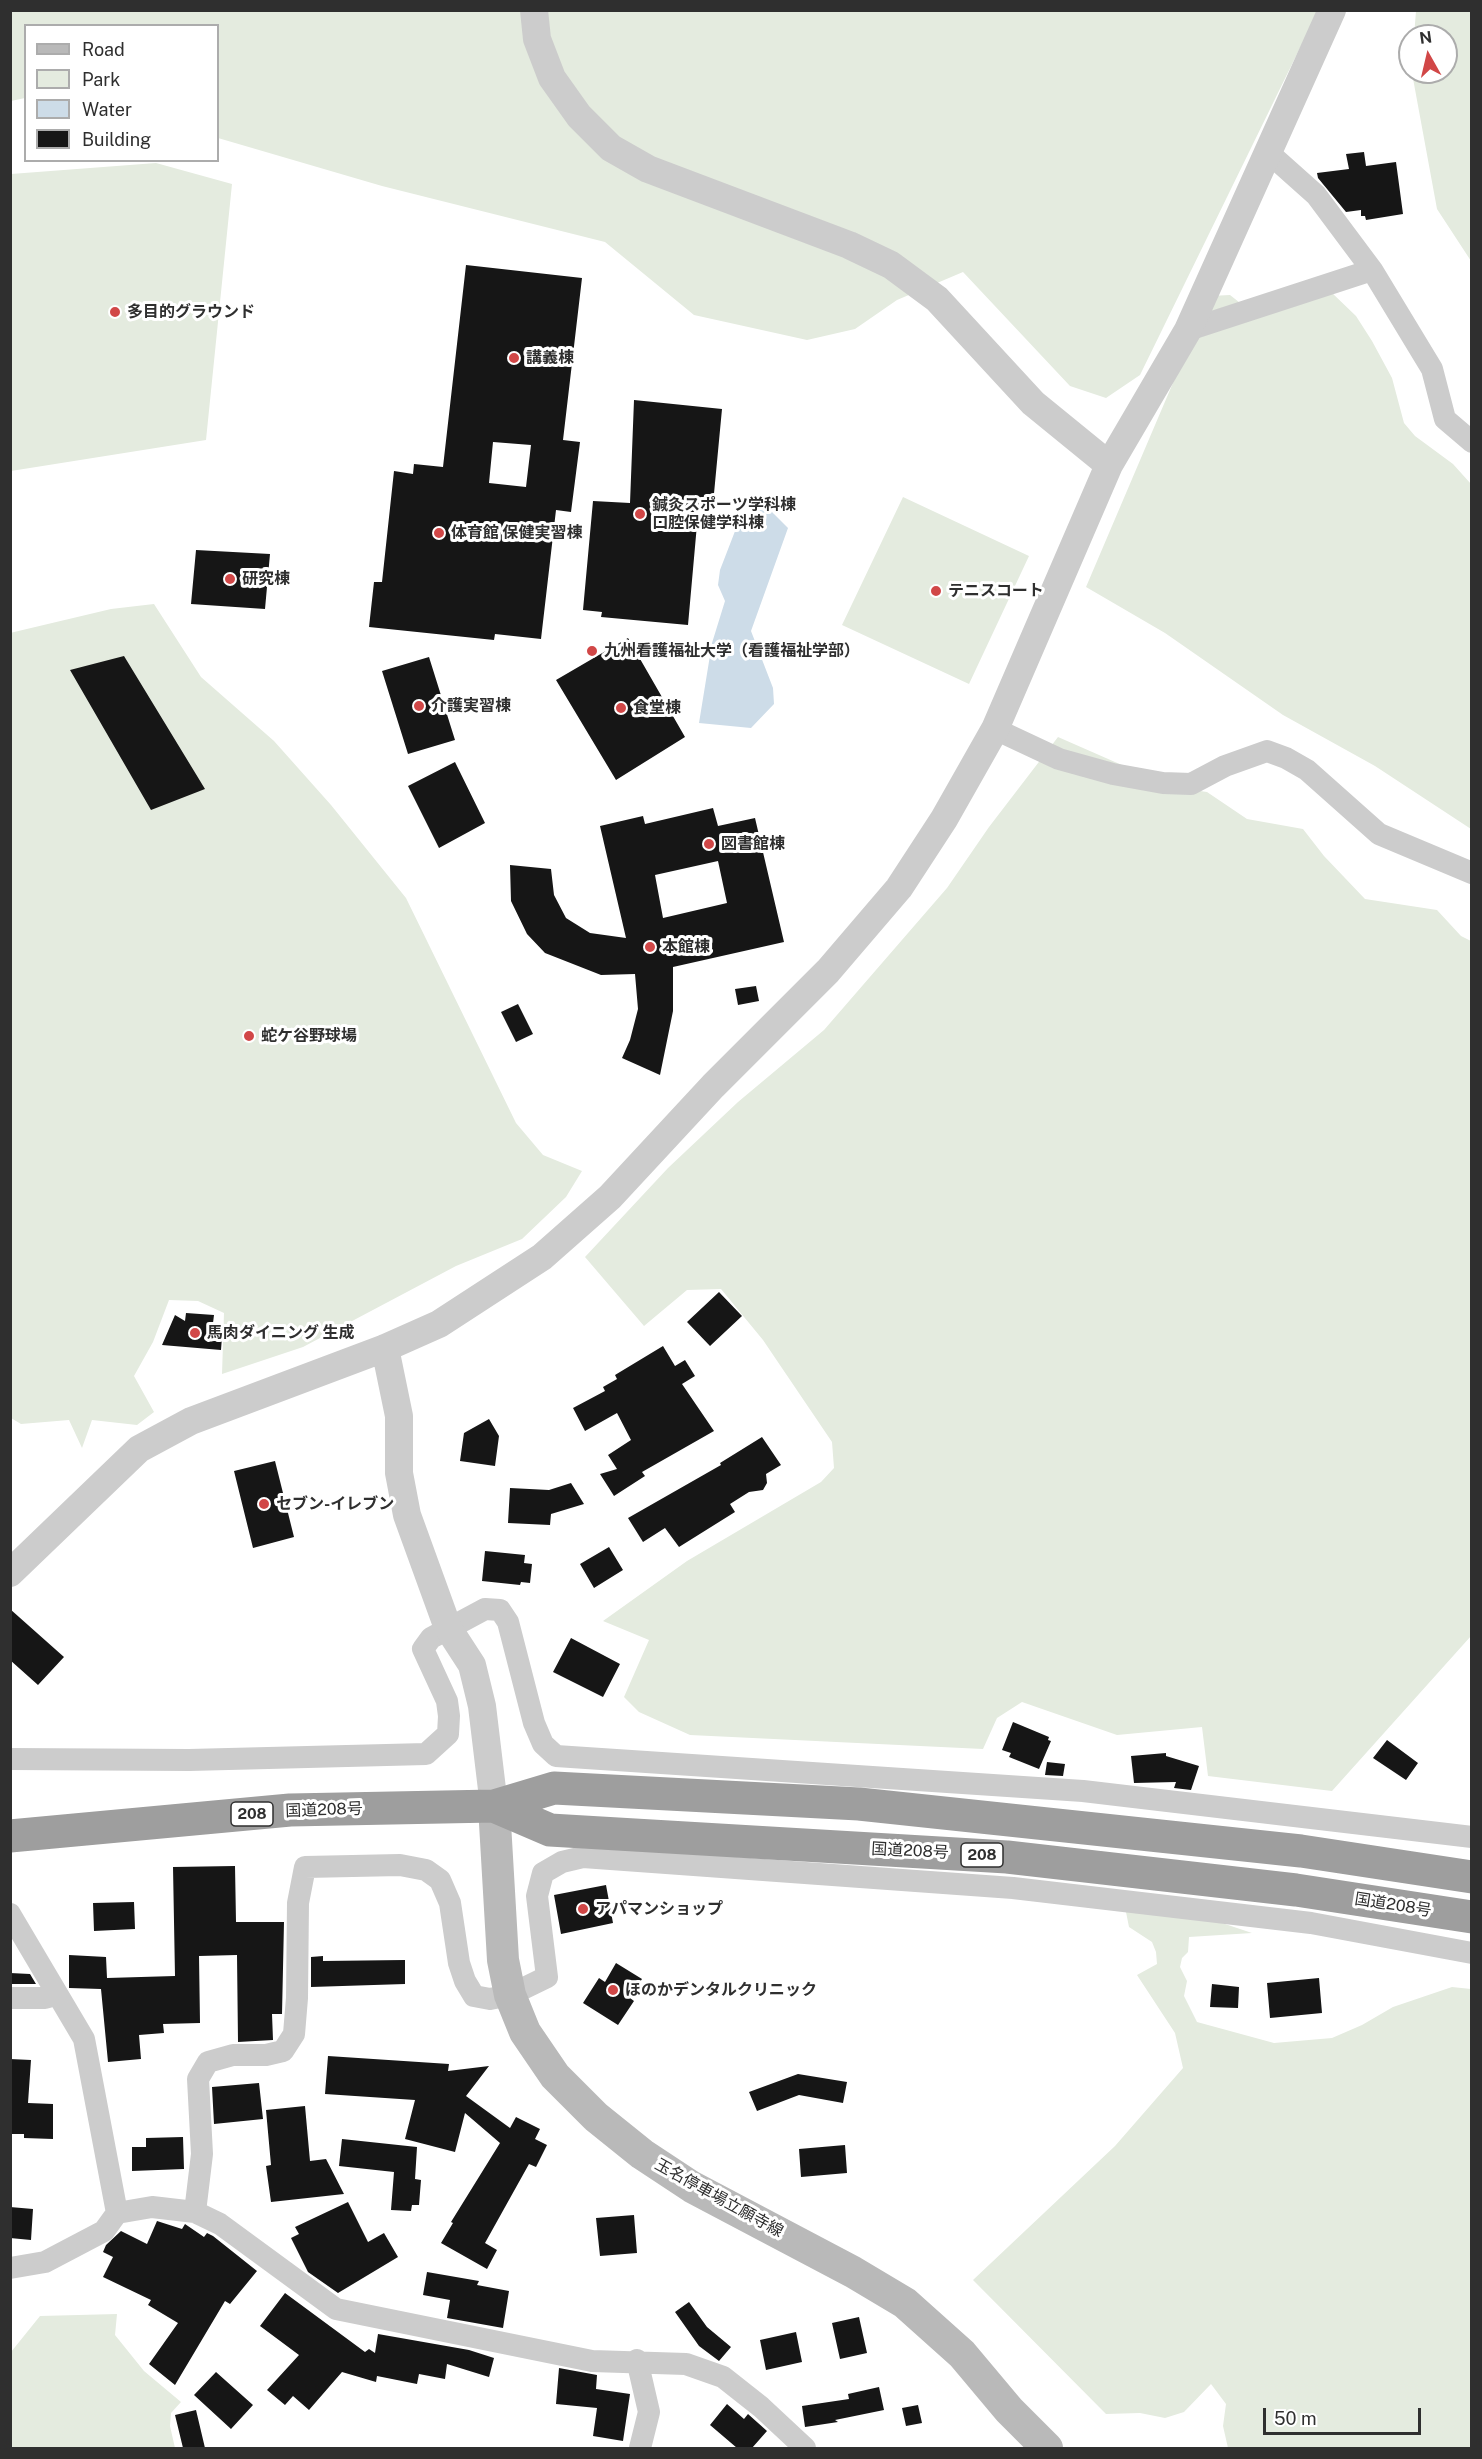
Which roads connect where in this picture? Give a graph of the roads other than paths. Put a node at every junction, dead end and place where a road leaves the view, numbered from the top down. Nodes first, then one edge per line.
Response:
1 (534, 10) edge
2 (1332, 10) edge
3 (1270, 154) junction
4 (1372, 270) junction
5 (1188, 330) junction
6 (1472, 442) edge
7 (1109, 465) junction
8 (995, 729) junction
9 (1472, 873) edge
10 (386, 1348) junction
11 (10, 1573) edge
12 (448, 1628) junction
13 (10, 1759) edge
14 (494, 1806) junction
15 (10, 1836) edge
16 (1472, 1837) edge
17 (1472, 1877) edge
18 (10, 1914) edge
19 (1472, 1917) edge
20 (1472, 1953) edge
21 (56, 1995) junction
22 (510, 1995) junction
23 (10, 1998) edge
24 (195, 2212) junction
25 (117, 2214) junction
26 (10, 2268) edge
27 (637, 2360) junction
28 (640, 2448) edge
29 (805, 2448) edge
30 (1047, 2448) edge

1 - 7 street
2 - 3 street
3 - 4 street
3 - 5 street
4 - 5 street
4 - 6 street
5 - 7 street
7 - 8 street
8 - 9 street
8 - 10 street
10 - 11 street
10 - 12 street
12 - 13 street
12 - 14 street
12 - 16 street
14 - 15 highway, 国道208号 / 208
14 - 17 highway, 国道208号 / 208
14 - 19 highway, 国道208号 / 208
14 - 22 main road, 玉名停車場立願寺線
18 - 21 street
20 - 22 street
21 - 23 street
21 - 25 street
22 - 24 street
22 - 30 main road, 玉名停車場立願寺線
24 - 25 street
24 - 27 street
25 - 26 street
27 - 28 street
27 - 29 street

